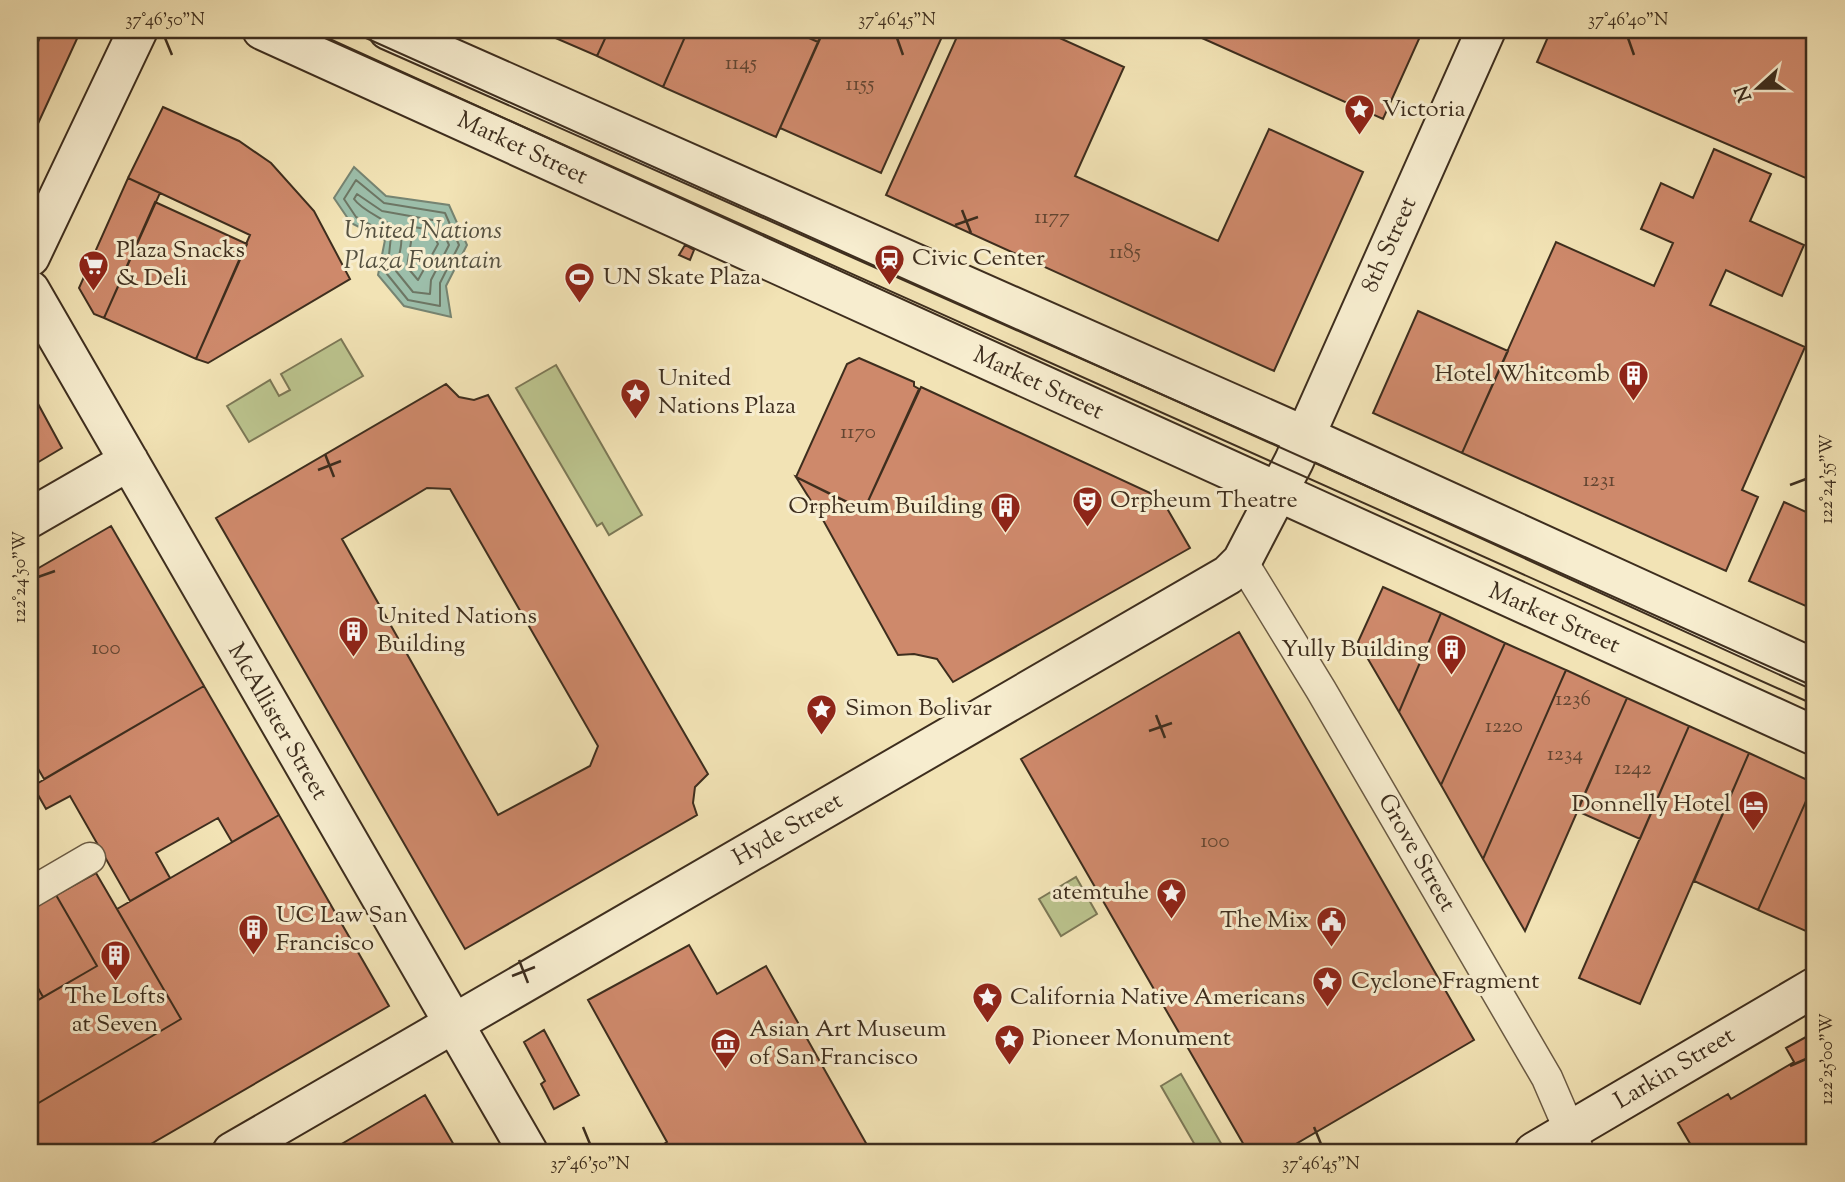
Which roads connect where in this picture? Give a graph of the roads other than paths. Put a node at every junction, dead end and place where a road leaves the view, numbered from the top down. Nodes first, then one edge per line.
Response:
1 (138, 30) edge
2 (262, 30) edge
3 (388, 30) edge
4 (1486, 30) edge
5 (30, 257) edge
6 (30, 290) edge
7 (129, 461) junction
8 (1292, 464) junction
9 (30, 518) edge
10 (1242, 561) junction
11 (1815, 669) edge
12 (1815, 736) edge
13 (90, 858) dead end
14 (30, 893) edge
15 (1815, 987) edge
16 (454, 1024) junction
17 (1574, 1142) edge
18 (232, 1152) edge
19 (528, 1152) edge
20 (1534, 1152) edge

1 - 5 street
2 - 8 street, Market Street
3 - 8 street, Market Street
4 - 8 street, 8th Street
6 - 7 street, McAllister Street
7 - 9 street
7 - 16 street, McAllister Street
8 - 10 street, Hyde Street
8 - 11 street, Market Street
8 - 12 street, Market Street
10 - 16 street, Hyde Street
10 - 17 street, Grove Street
13 - 14 street
15 - 17 street, Larkin Street
16 - 18 street, Hyde Street
16 - 19 street, McAllister Street
17 - 20 street, Larkin Street

